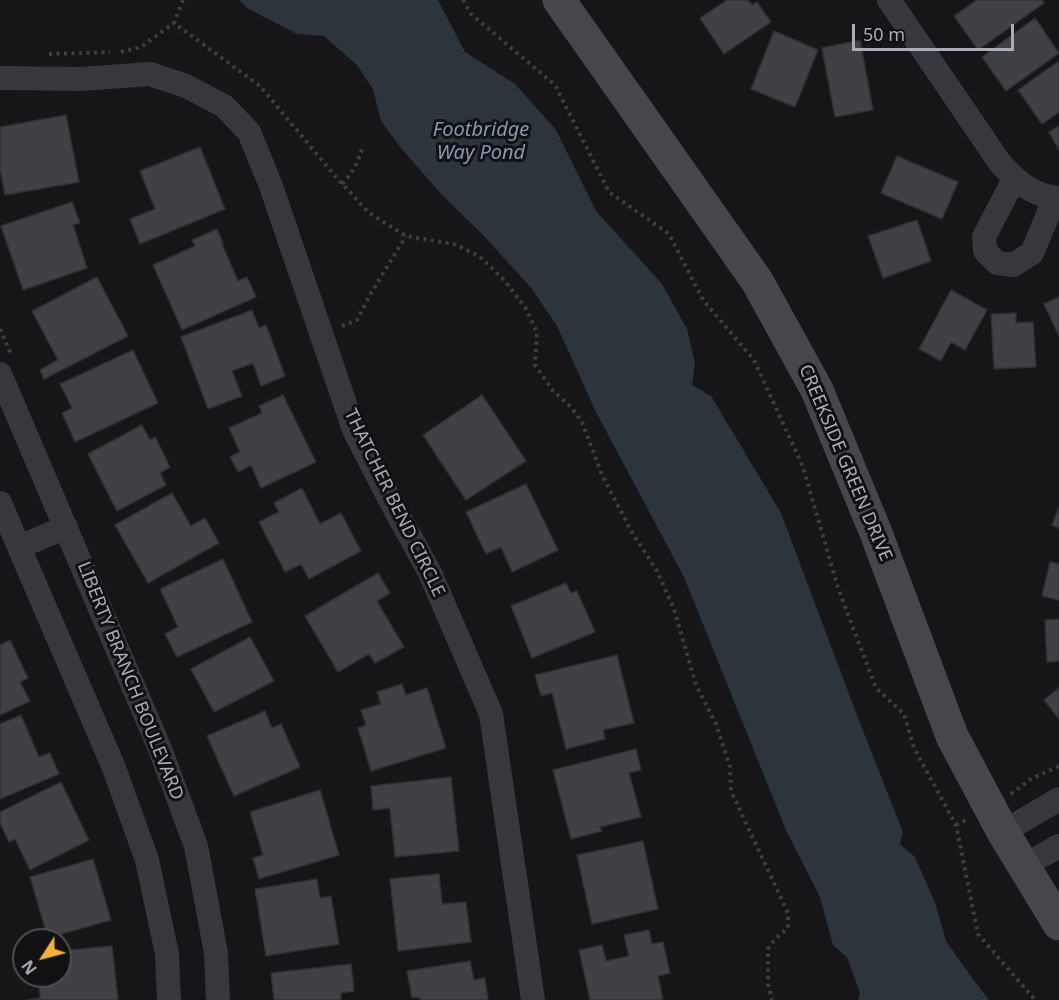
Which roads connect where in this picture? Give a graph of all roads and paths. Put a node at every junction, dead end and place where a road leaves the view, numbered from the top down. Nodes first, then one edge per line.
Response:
1 (183, 0) edge
2 (463, 0) edge
3 (560, 0) edge
4 (889, 0) edge
5 (174, 23) junction
6 (44, 54) dead end
7 (0, 78) edge
8 (363, 146) dead end
9 (1014, 178) junction
10 (342, 184) junction
11 (1057, 198) edge
12 (406, 236) junction
13 (322, 335) junction
14 (0, 374) edge
15 (0, 503) edge
16 (66, 527) junction
17 (19, 547) junction
18 (1059, 799) edge
19 (1003, 832) junction
20 (1059, 846) edge
21 (1024, 866) junction
22 (1059, 924) edge
23 (169, 1000) edge
24 (218, 1000) edge
25 (534, 1000) edge
26 (772, 1000) edge
27 (1035, 1000) edge

1 - 5 path
2 - 27 path
3 - 19 main road, CREEKSIDE GREEN DRIVE
4 - 9 street
5 - 6 path
5 - 10 path
7 - 13 street, THATCHER BEND CIRCLE
8 - 10 path
9 - 11 street
9 - 11 street
10 - 12 path
12 - 13 path
12 - 26 path
13 - 25 street, THATCHER BEND CIRCLE
14 - 16 street, LIBERTY BRANCH BOULEVARD
15 - 17 street
16 - 17 street
16 - 24 street, LIBERTY BRANCH BOULEVARD
17 - 23 street
18 - 19 street
19 - 21 main road, CREEKSIDE GREEN DRIVE
20 - 21 street
21 - 22 main road, CREEKSIDE GREEN DRIVE

